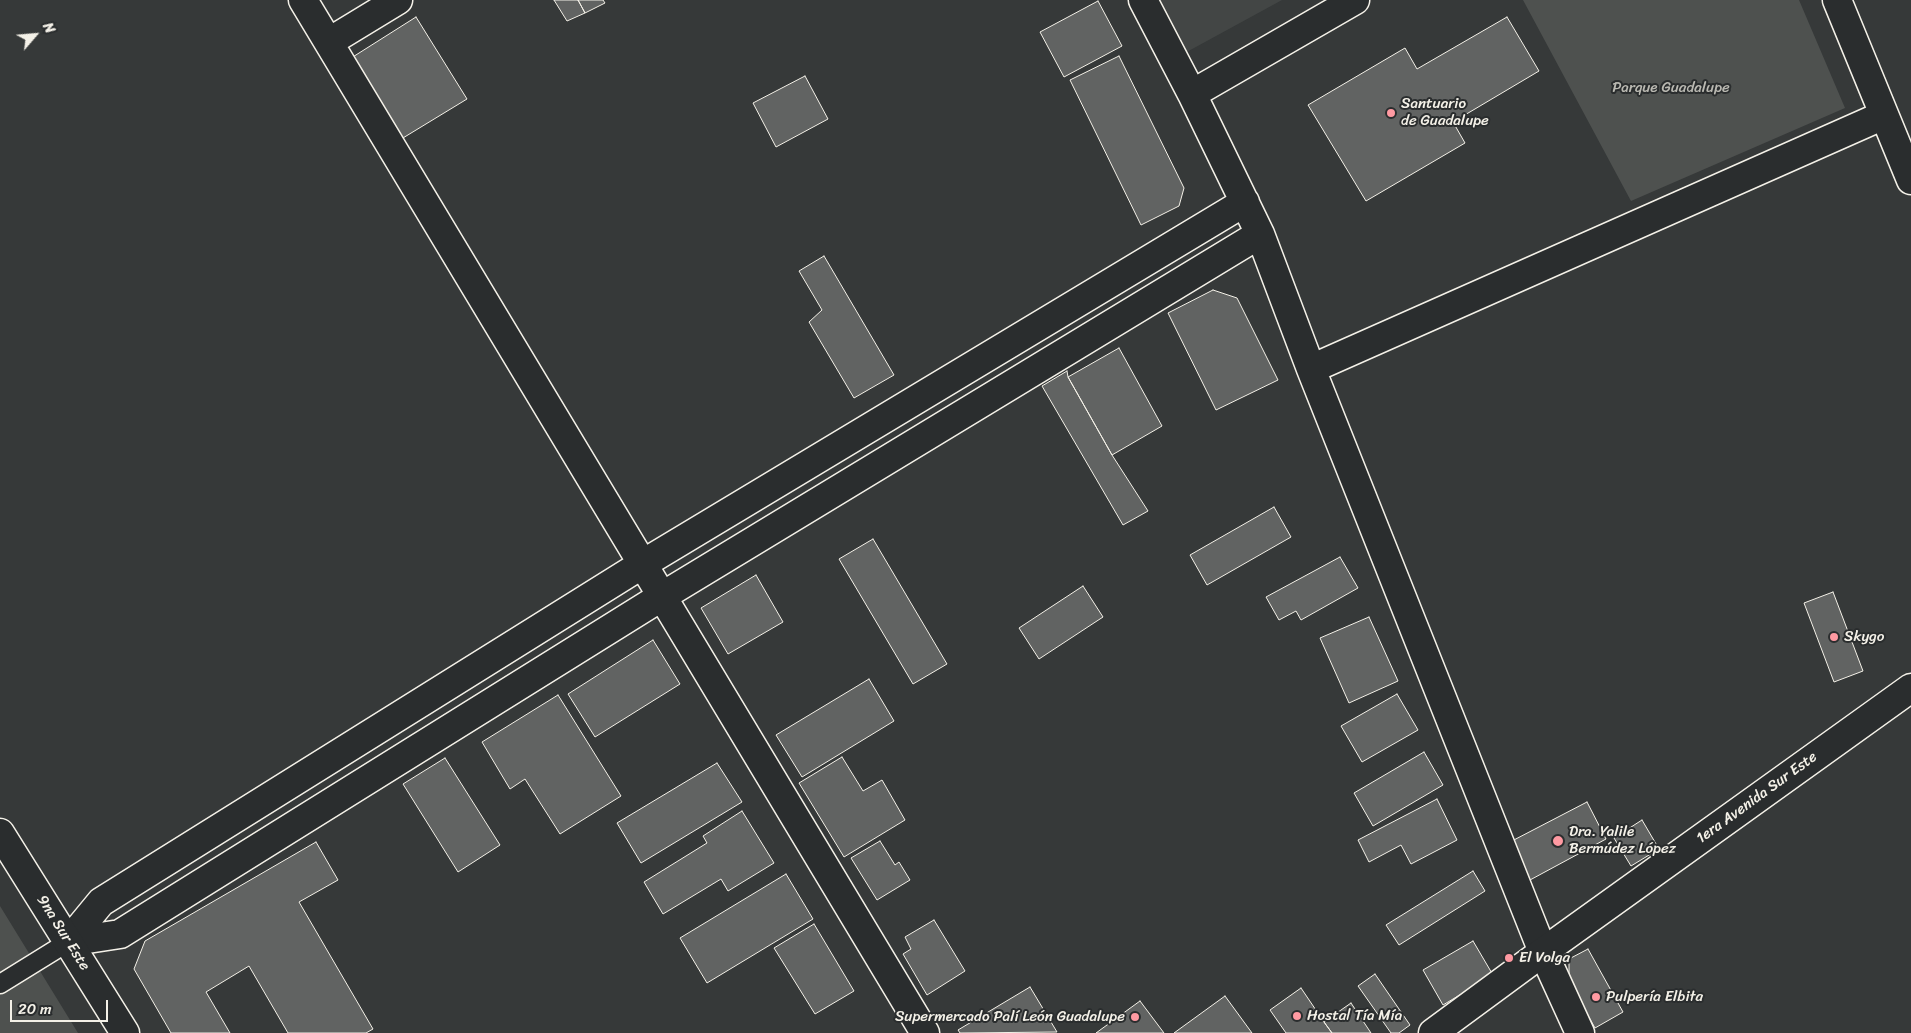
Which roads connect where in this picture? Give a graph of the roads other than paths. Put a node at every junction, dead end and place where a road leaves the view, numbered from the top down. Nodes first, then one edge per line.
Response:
1 (303, 0) edge
2 (398, 0) edge
3 (1143, 0) edge
4 (1355, 0) edge
5 (1837, 0) edge
6 (329, 42) junction
7 (1192, 94) junction
8 (1884, 115) junction
9 (1911, 180) edge
10 (1245, 202) junction
11 (1260, 234) junction
12 (1310, 369) junction
13 (641, 565) junction
14 (661, 597) junction
15 (1911, 688) edge
16 (0, 833) edge
17 (68, 942) junction
18 (1543, 952) junction
19 (0, 984) edge
20 (125, 1033) edge
21 (925, 1033) edge
22 (1433, 1033) edge
23 (1580, 1033) edge

1 - 6 street
2 - 6 street
3 - 7 street
4 - 7 street
5 - 8 street
6 - 13 street
7 - 10 street
8 - 9 street
8 - 12 street
10 - 11 street
10 - 13 street
11 - 12 street
11 - 14 street
12 - 18 street
13 - 14 street
13 - 17 street
14 - 17 street
14 - 21 street
15 - 18 street, 1era Avenida Sur Este
16 - 17 street, 9na Sur Este
17 - 19 lane
17 - 20 street, 9na Sur Este
18 - 22 street, 1era Avenida Sur Este
18 - 23 street

